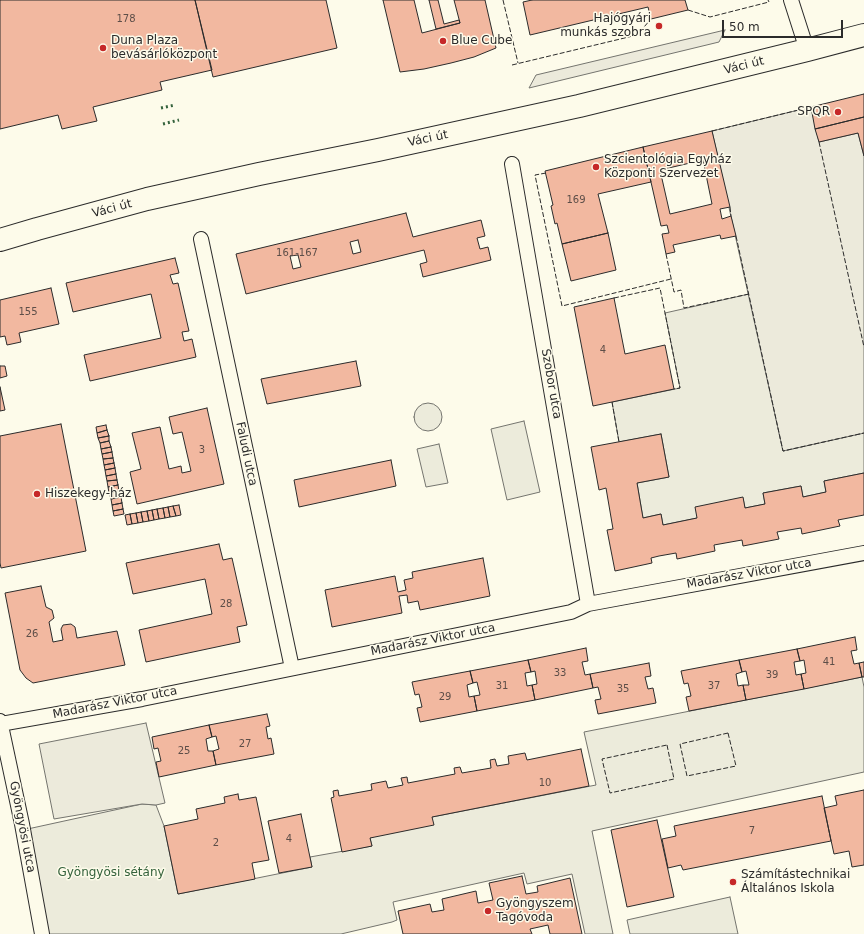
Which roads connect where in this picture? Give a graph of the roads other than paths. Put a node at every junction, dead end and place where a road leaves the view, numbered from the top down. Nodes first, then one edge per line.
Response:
1 (791, 0) edge
2 (862, 37) edge
3 (807, 50) junction
4 (512, 164) dead end
5 (201, 239) dead end
6 (0, 240) edge
7 (864, 553) edge
8 (588, 604) junction
9 (292, 668) junction
10 (0, 723) edge
11 (42, 934) edge

1 - 3 street
2 - 3 main road, Váci út
3 - 6 main road, Váci út
4 - 8 street, Szobor utca
5 - 9 street, Faludi utca
7 - 8 street, Madarász Viktor utca
8 - 9 street, Madarász Viktor utca
9 - 10 street, Madarász Viktor utca
10 - 11 street, Gyöngyösi utca

